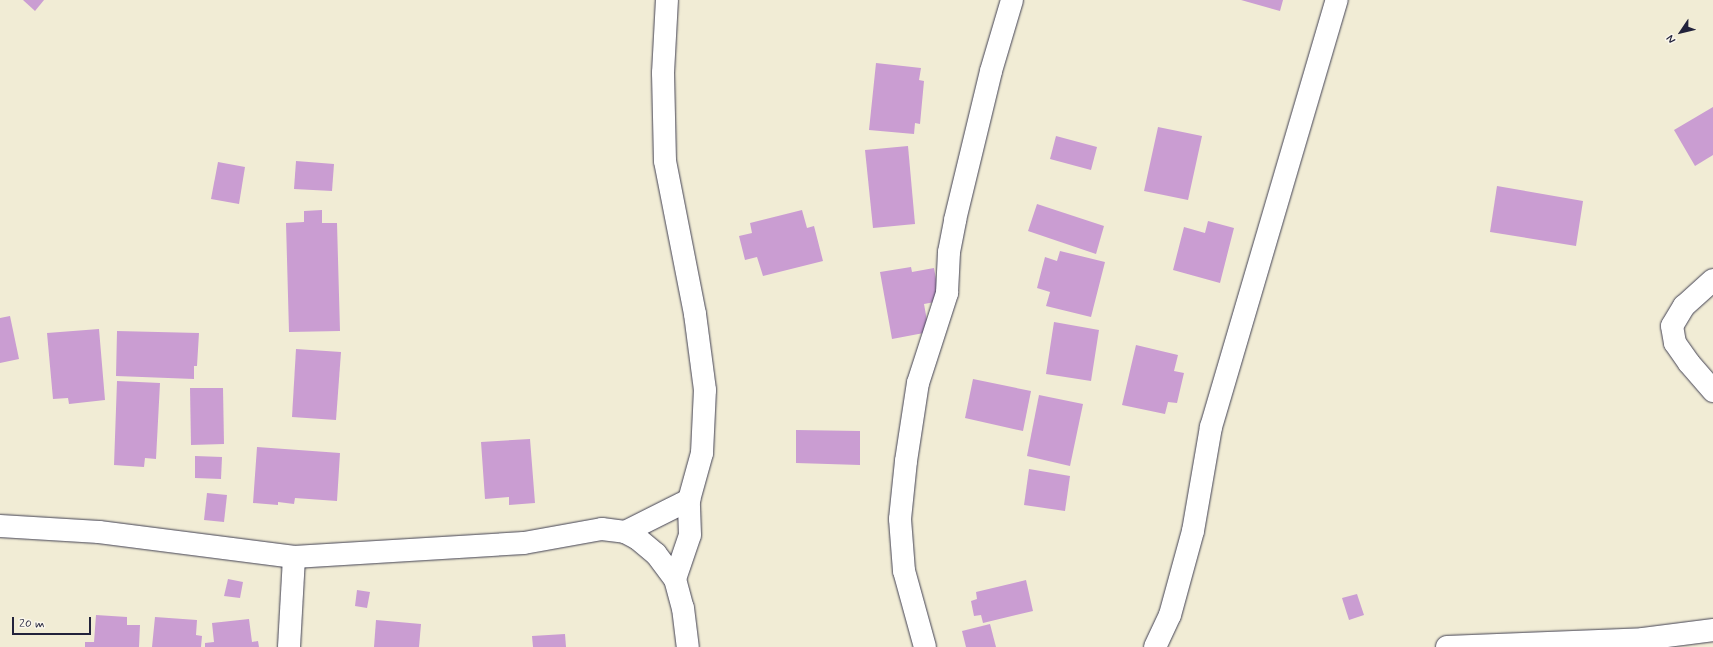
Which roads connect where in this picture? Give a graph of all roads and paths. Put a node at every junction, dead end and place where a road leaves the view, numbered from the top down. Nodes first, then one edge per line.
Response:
1 (667, 0) edge
2 (1012, 0) edge
3 (1337, 0) edge
4 (1713, 280) edge
5 (1713, 391) edge
6 (689, 500) junction
7 (0, 526) edge
8 (625, 532) junction
9 (294, 557) junction
10 (675, 579) junction
11 (1713, 630) edge
12 (289, 647) edge
13 (688, 647) edge
14 (925, 647) edge
15 (1155, 647) edge
16 (1447, 647) edge

1 - 6 street
2 - 14 street
3 - 15 street
4 - 5 street
6 - 8 street
6 - 10 street
7 - 9 street
8 - 9 street
8 - 10 street
9 - 12 street
10 - 13 street
11 - 16 street

